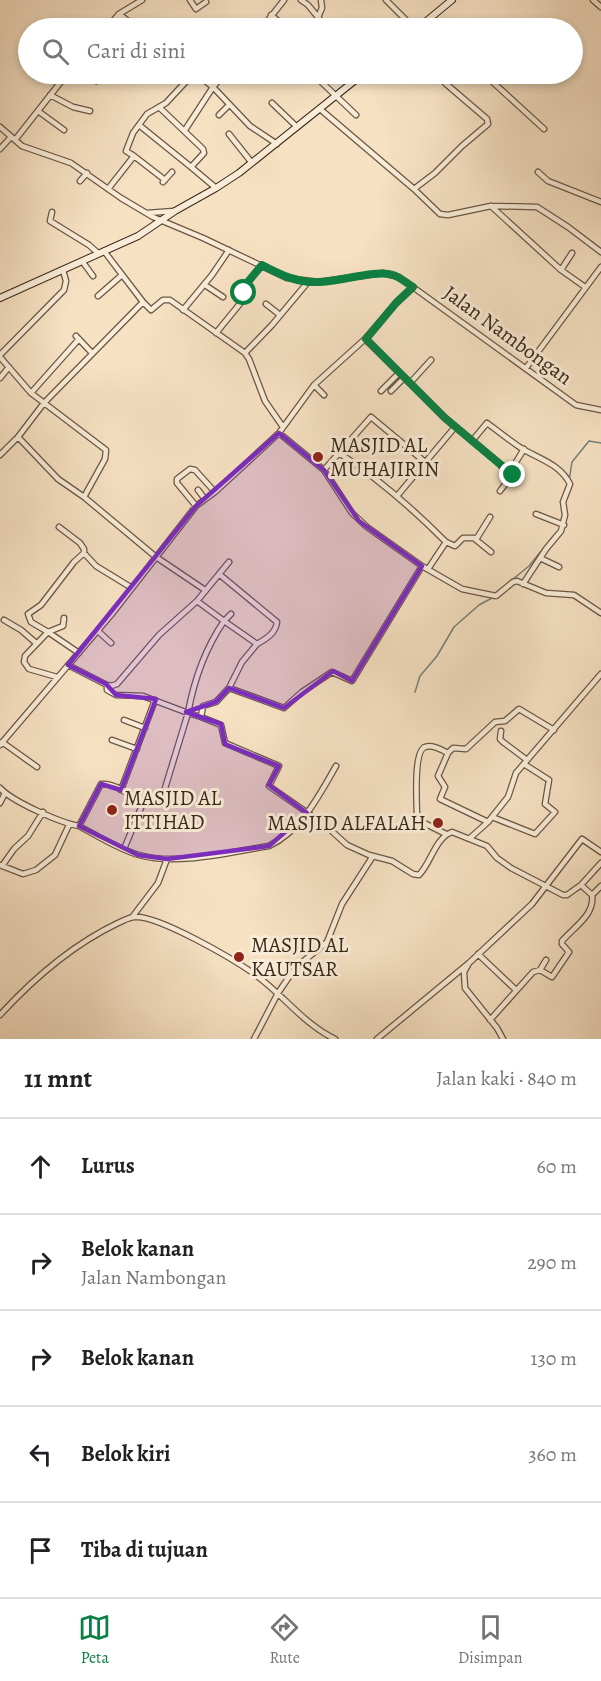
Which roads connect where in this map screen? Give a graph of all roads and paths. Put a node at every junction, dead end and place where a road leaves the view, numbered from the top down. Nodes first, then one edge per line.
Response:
1 (142, 0) edge
2 (190, 0) edge
3 (284, 0) edge
4 (301, 0) edge
5 (321, 0) edge
6 (386, 0) edge
7 (452, 0) edge
8 (593, 0) edge
9 (206, 2) dead end
10 (601, 7) edge
11 (119, 15) junction
12 (271, 15) junction
13 (318, 17) joint
14 (116, 18) edge
15 (123, 18) edge
16 (269, 18) edge
17 (274, 18) edge
18 (405, 18) edge
19 (429, 18) edge
20 (59, 84) edge
21 (185, 84) edge
22 (209, 84) edge
23 (216, 84) edge
24 (323, 84) edge
25 (349, 84) edge
26 (447, 84) edge
27 (495, 84) edge
28 (213, 87) junction
29 (50, 95) junction
30 (334, 95) junction
31 (272, 103) dead end
32 (229, 105) junction
33 (159, 106) junction
34 (320, 109) junction
35 (38, 111) junction
36 (90, 111) dead end
37 (219, 115) dead end
38 (356, 115) dead end
39 (139, 125) junction
40 (0, 127) edge
41 (297, 128) junction
42 (544, 129) dead end
43 (64, 130) dead end
44 (185, 130) junction
45 (229, 134) dead end
46 (13, 139) junction
47 (276, 144) junction
48 (0, 149) edge
49 (134, 156) junction
50 (252, 163) junction
51 (191, 167) junction
52 (87, 172) junction
53 (172, 172) dead end
54 (538, 172) dead end
55 (80, 181) dead end
56 (216, 188) junction
57 (108, 189) junction
58 (414, 189) junction
59 (601, 202) edge
60 (491, 206) junction
61 (175, 211) junction
62 (52, 212) dead end
63 (147, 213) junction
64 (161, 221) junction
65 (229, 250) junction
66 (101, 252) junction
67 (601, 252) edge
68 (572, 253) dead end
69 (82, 261) junction
70 (262, 265) junction
71 (63, 270) junction
72 (561, 270) junction
73 (600, 270) edge
74 (122, 275) junction
75 (93, 276) dead end
76 (308, 282) junction
77 (205, 285) junction
78 (413, 287) junction
79 (585, 287) junction
80 (98, 296) dead end
81 (223, 297) dead end
82 (0, 298) edge
83 (143, 302) junction
84 (266, 304) dead end
85 (183, 310) junction
86 (280, 315) junction
87 (216, 333) junction
88 (366, 339) junction
89 (92, 353) junction
90 (245, 353) junction
91 (0, 356) edge
92 (431, 360) dead end
93 (9, 367) junction
94 (526, 368) junction
95 (399, 373) junction
96 (0, 378) edge
97 (404, 378) junction
98 (410, 383) junction
99 (314, 385) junction
100 (391, 391) dead end
101 (381, 392) dead end
102 (31, 393) junction
103 (324, 395) dead end
104 (44, 403) junction
105 (601, 410) edge
106 (283, 427) junction
107 (455, 427) junction
108 (279, 433) junction
109 (18, 437) junction
110 (472, 441) junction
111 (524, 449) junction
112 (1, 451) edge
113 (339, 453) junction
114 (425, 462) junction
115 (324, 470) junction
116 (513, 475) junction
117 (198, 490) dead end
118 (500, 491) dead end
119 (215, 492) junction
120 (397, 496) junction
121 (84, 497) junction
122 (205, 499) junction
123 (196, 506) junction
124 (536, 514) dead end
125 (490, 517) dead end
126 (564, 525) junction
127 (59, 527) dead end
128 (475, 539) junction
129 (446, 542) junction
130 (491, 552) dead end
131 (84, 553) junction
132 (156, 557) junction
133 (540, 558) junction
134 (229, 562) dead end
135 (422, 566) junction
136 (559, 567) dead end
137 (428, 569) junction
138 (219, 574) junction
139 (523, 584) junction
140 (132, 588) junction
141 (205, 590) junction
142 (197, 601) junction
143 (601, 613) edge
144 (231, 614) dead end
145 (64, 618) dead end
146 (4, 620) dead end
147 (224, 621) junction
148 (98, 631) junction
149 (48, 632) junction
150 (36, 643) junction
151 (111, 643) dead end
152 (257, 644) junction
153 (79, 653) junction
154 (68, 665) junction
155 (601, 674) edge
156 (57, 677) junction
157 (107, 685) junction
158 (229, 688) junction
159 (155, 700) junction
160 (188, 712) junction
161 (201, 717) junction
162 (124, 720) dead end
163 (145, 728) junction
164 (554, 730) junction
165 (501, 731) dead end
166 (112, 740) dead end
167 (1, 744) edge
168 (137, 749) junction
169 (448, 753) junction
170 (526, 762) junction
171 (336, 766) dead end
172 (37, 767) dead end
173 (0, 788) edge
174 (121, 790) junction
175 (4, 793) junction
176 (143, 802) junction
177 (0, 803) edge
178 (43, 812) junction
179 (307, 813) junction
180 (492, 817) junction
181 (489, 822) junction
182 (69, 825) junction
183 (80, 826) junction
184 (446, 834) junction
185 (470, 838) junction
186 (124, 849) junction
187 (601, 852) edge
188 (373, 856) junction
189 (167, 860) junction
190 (601, 863) edge
191 (1, 866) edge
192 (581, 885) junction
193 (544, 886) junction
194 (601, 886) edge
195 (592, 895) junction
196 (133, 916) junction
197 (478, 954) junction
198 (546, 960) dead end
199 (470, 963) junction
200 (540, 970) junction
201 (516, 990) junction
202 (278, 993) junction
203 (0, 1015) edge
204 (490, 1020) junction
205 (332, 1038) edge
206 (254, 1039) edge
207 (377, 1039) edge
208 (502, 1039) edge

1 - 11 street
2 - 9 street
3 - 12 street
4 - 13 street
5 - 13 street
6 - 18 street
7 - 19 street
8 - 10 street
11 - 14 street
11 - 15 street
12 - 16 street
12 - 17 street
20 - 29 street
21 - 33 street
22 - 28 street
23 - 28 street
24 - 30 street
25 - 30 street
26 - 58 street
27 - 42 street
28 - 32 street
28 - 44 street
29 - 35 street
29 - 36 street
30 - 34 street
30 - 38 street
31 - 41 street
32 - 37 street
32 - 47 street
33 - 39 street
33 - 44 street
34 - 41 street
34 - 58 street
35 - 43 street
35 - 46 street
39 - 49 street
39 - 51 street
40 - 46 street, Jalan Nambongan
41 - 47 street
44 - 51 street
45 - 50 street
46 - 48 street
46 - 52 street, Jalan Nambongan
47 - 50 street
49 - 53 street
49 - 57 street
50 - 56 street
51 - 56 street
52 - 55 street
52 - 57 street, Jalan Nambongan
54 - 59 street
56 - 61 street
57 - 63 street, Jalan Nambongan
58 - 60 street
60 - 67 street
60 - 72 street
61 - 63 street
61 - 64 street
62 - 66 street
63 - 64 street, Jalan Nambongan
64 - 65 street, Jalan Nambongan
64 - 66 street
65 - 70 street, Jalan Nambongan
65 - 77 street
66 - 69 street
66 - 74 street
68 - 72 street
69 - 71 street
69 - 75 street
70 - 76 street, Jalan Nambongan
70 - 87 street
71 - 82 street
71 - 91 street
72 - 79 street
73 - 79 street
74 - 80 street
74 - 83 street
76 - 78 street, Jalan Nambongan
76 - 86 street
77 - 81 street
77 - 85 street
78 - 88 street
78 - 94 street, Jalan Nambongan
79 - 94 street
83 - 85 street
83 - 89 street
84 - 86 street
85 - 87 street
86 - 90 street
87 - 90 street
88 - 95 street
88 - 99 street
89 - 102 street
89 - 104 street
90 - 106 street
91 - 93 street
92 - 98 street
93 - 96 street
93 - 102 street
94 - 105 street, Jalan Nambongan
95 - 97 street
95 - 101 street
97 - 98 street
97 - 100 street
98 - 107 street
99 - 103 street
99 - 106 street
102 - 104 street
104 - 109 street
104 - 121 street
106 - 108 street
107 - 110 street
107 - 114 street
108 - 115 street
108 - 119 street
109 - 112 street
109 - 121 street
110 - 111 street
110 - 116 street
111 - 116 street
111 - 126 street
113 - 114 street
113 - 115 street
113 - 120 street
114 - 120 street
115 - 135 street
116 - 118 street
117 - 122 street
119 - 122 street
119 - 123 street
120 - 129 street
121 - 132 street
122 - 123 street
123 - 132 street
124 - 126 street
125 - 128 street
126 - 133 street
127 - 131 street
128 - 129 street
128 - 130 street
129 - 137 street
131 - 140 street
131 - 149 street
132 - 140 street
132 - 141 street
133 - 136 street
133 - 139 street
134 - 138 street
135 - 137 street
135 - 158 street
137 - 139 street
138 - 141 street
138 - 152 street
139 - 143 street
140 - 148 street
141 - 142 street
142 - 147 street
142 - 157 street
144 - 147 street
145 - 149 street
146 - 150 street
147 - 152 street
147 - 160 street
148 - 151 street
148 - 153 street
149 - 150 street
149 - 153 street
150 - 156 street
152 - 158 street
153 - 154 street
154 - 156 street
154 - 157 street
155 - 164 street
156 - 167 street
157 - 159 street
158 - 161 street
159 - 160 street
159 - 163 street
160 - 161 street
160 - 176 street
161 - 179 street
162 - 163 street
163 - 168 street
164 - 169 street
164 - 170 street
165 - 170 street
166 - 168 street
167 - 172 street
168 - 174 street
169 - 181 street
169 - 184 street
170 - 180 street
170 - 180 street
171 - 179 street
173 - 175 street
174 - 176 street
174 - 183 street
175 - 177 street
175 - 178 street
176 - 186 street
178 - 182 street
178 - 191 street
179 - 188 street
179 - 189 street
180 - 181 street
181 - 185 street
182 - 183 street
182 - 191 street
183 - 186 street
184 - 185 street
184 - 188 street
185 - 193 street
186 - 189 street
187 - 193 street
188 - 202 street
189 - 196 street
190 - 192 street
192 - 193 street
192 - 195 street
193 - 197 street
194 - 195 street
195 - 200 street
196 - 202 street
196 - 203 street
197 - 199 street
197 - 201 street
198 - 200 street
199 - 204 street
199 - 207 street
200 - 201 street
201 - 204 street
202 - 205 street
202 - 206 street
204 - 208 street

